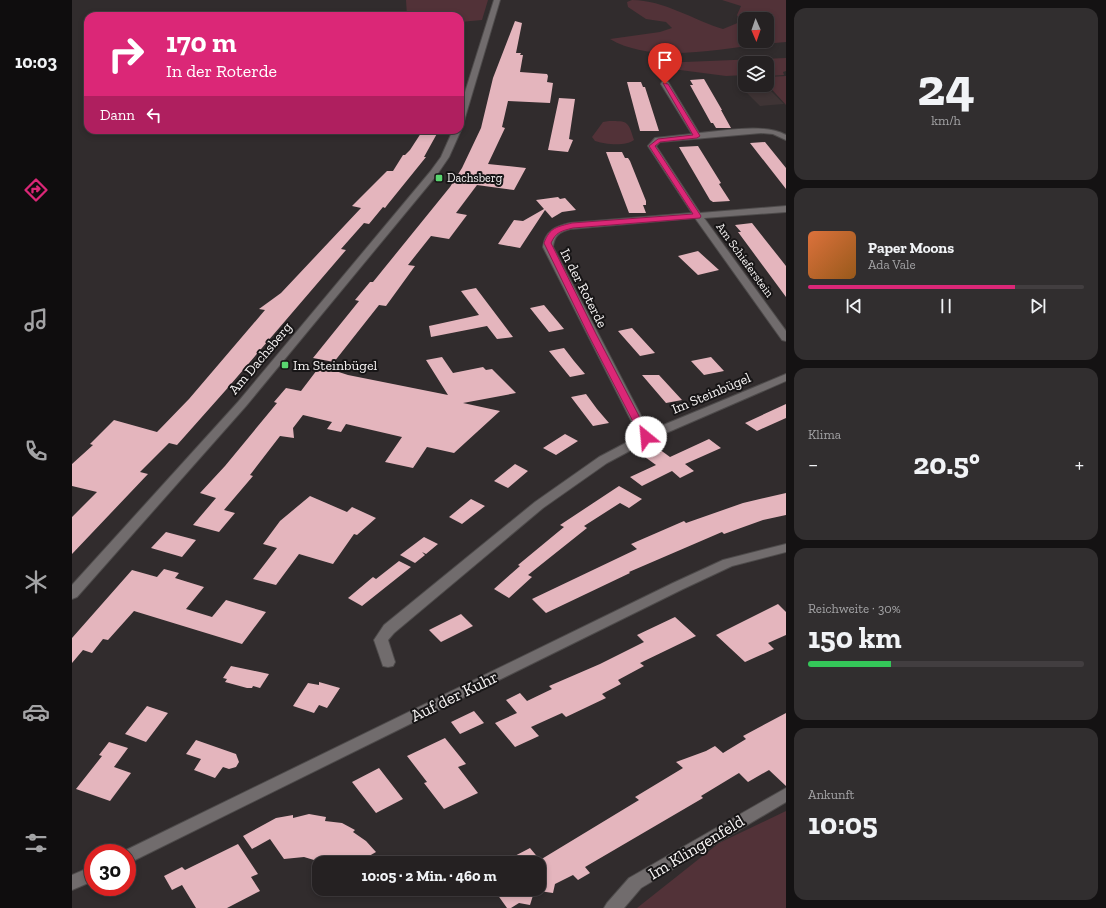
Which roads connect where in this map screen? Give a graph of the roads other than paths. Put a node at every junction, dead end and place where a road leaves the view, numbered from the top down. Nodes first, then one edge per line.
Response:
1 (497, 0) edge
2 (665, 84) dead end
3 (464, 108) edge
4 (455, 134) edge
5 (697, 136) junction
6 (786, 138) edge
7 (786, 209) edge
8 (698, 216) junction
9 (786, 338) edge
10 (786, 377) edge
11 (646, 437) junction
12 (786, 548) edge
13 (72, 594) edge
14 (388, 662) dead end
15 (786, 794) edge
16 (136, 852) edge
17 (84, 877) edge
18 (72, 883) edge
19 (613, 908) edge

1 - 3 street
2 - 5 street
4 - 13 street, Am Dachsberg
5 - 6 street
5 - 8 street, Am Schieferstein
7 - 8 street, In der Roterde
8 - 9 street, Am Schieferstein
8 - 11 street, In der Roterde
10 - 11 street, Im Steinbügel
11 - 14 street, Im Steinbügel
12 - 16 street, Auf der Kuhr
15 - 19 street, Im Klingenfeld
17 - 18 street

